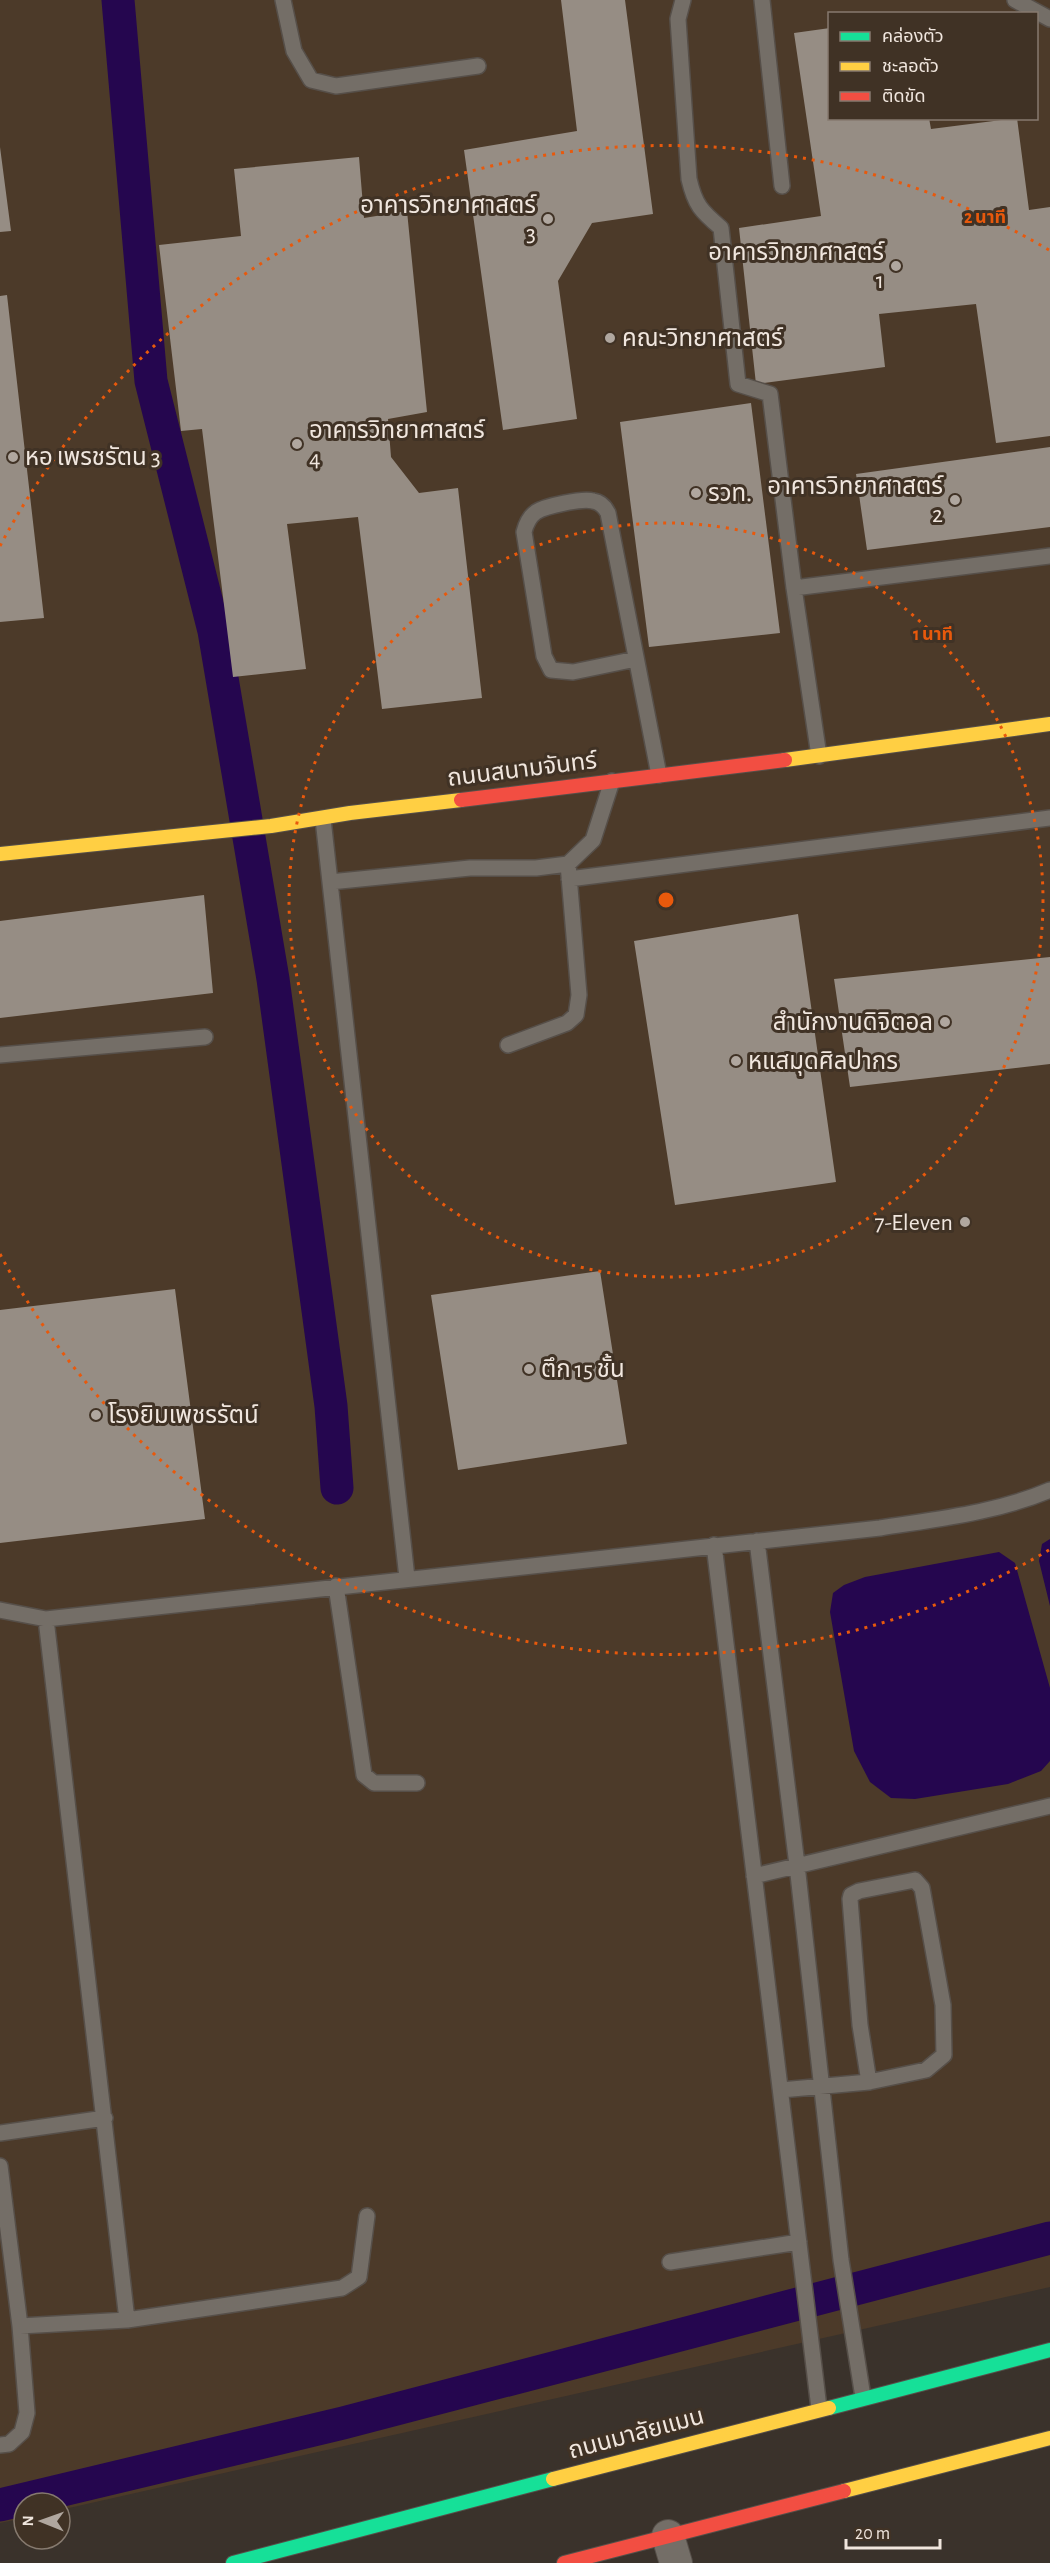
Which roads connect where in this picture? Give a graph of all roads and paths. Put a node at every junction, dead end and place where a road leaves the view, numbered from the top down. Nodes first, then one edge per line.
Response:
1 (283, 0) edge
2 (683, 0) edge
3 (762, 0) edge
4 (1015, 0) edge
5 (1050, 18) edge
6 (478, 66) dead end
7 (782, 186) dead end
8 (1050, 556) edge
9 (794, 588) junction
10 (636, 659) junction
11 (1050, 724) edge
12 (819, 756) junction
13 (659, 775) junction
14 (612, 781) junction
15 (1050, 818) edge
16 (323, 819) junction
17 (0, 854) edge
18 (569, 872) junction
19 (330, 882) junction
20 (205, 1037) dead end
21 (508, 1046) dead end
22 (0, 1055) edge
23 (1050, 1490) edge
24 (757, 1541) junction
25 (714, 1545) junction
26 (407, 1578) junction
27 (336, 1586) junction
28 (0, 1610) edge
29 (46, 1619) junction
30 (417, 1784) dead end
31 (1050, 1806) edge
32 (797, 1865) junction
33 (754, 1876) junction
34 (869, 2082) junction
35 (822, 2087) junction
36 (781, 2090) junction
37 (105, 2118) junction
38 (0, 2133) edge
39 (0, 2166) edge
40 (367, 2216) dead end
41 (799, 2242) junction
42 (670, 2262) dead end
43 (127, 2320) junction
44 (20, 2326) junction
45 (1050, 2350) edge
46 (863, 2397) junction
47 (819, 2408) junction
48 (1050, 2438) edge
49 (0, 2445) edge
50 (672, 2550) edge
51 (233, 2563) edge
52 (564, 2563) edge

1 - 6 lane
2 - 9 lane
3 - 7 lane
4 - 5 lane
8 - 9 lane
9 - 12 lane
10 - 10 lane
10 - 13 lane
11 - 12 main road, ถนนสนามจันทร์
12 - 13 main road, ถนนสนามจันทร์
13 - 14 main road, ถนนสนามจันทร์
14 - 16 main road, ถนนสนามจันทร์
14 - 18 lane
15 - 18 lane
16 - 17 main road, ถนนสนามจันทร์
16 - 19 lane
18 - 19 lane
18 - 21 lane
19 - 26 lane
20 - 22 lane
23 - 24 lane
24 - 25 lane
24 - 32 lane
25 - 26 lane
25 - 33 lane
26 - 27 lane
27 - 29 lane
27 - 30 lane
28 - 29 lane
29 - 37 lane
31 - 32 lane
32 - 33 lane
32 - 35 lane
33 - 36 lane
34 - 34 lane
34 - 35 lane
35 - 36 lane
35 - 46 lane
36 - 41 lane
37 - 38 lane
37 - 43 lane
39 - 44 lane
40 - 43 lane
41 - 42 lane
41 - 47 lane
43 - 44 lane
44 - 49 lane
45 - 46 main road, ถนนมาลัยแมน
46 - 47 main road, ถนนมาลัยแมน
47 - 51 main road, ถนนมาลัยแมน
48 - 50 main road
50 - 52 main road

